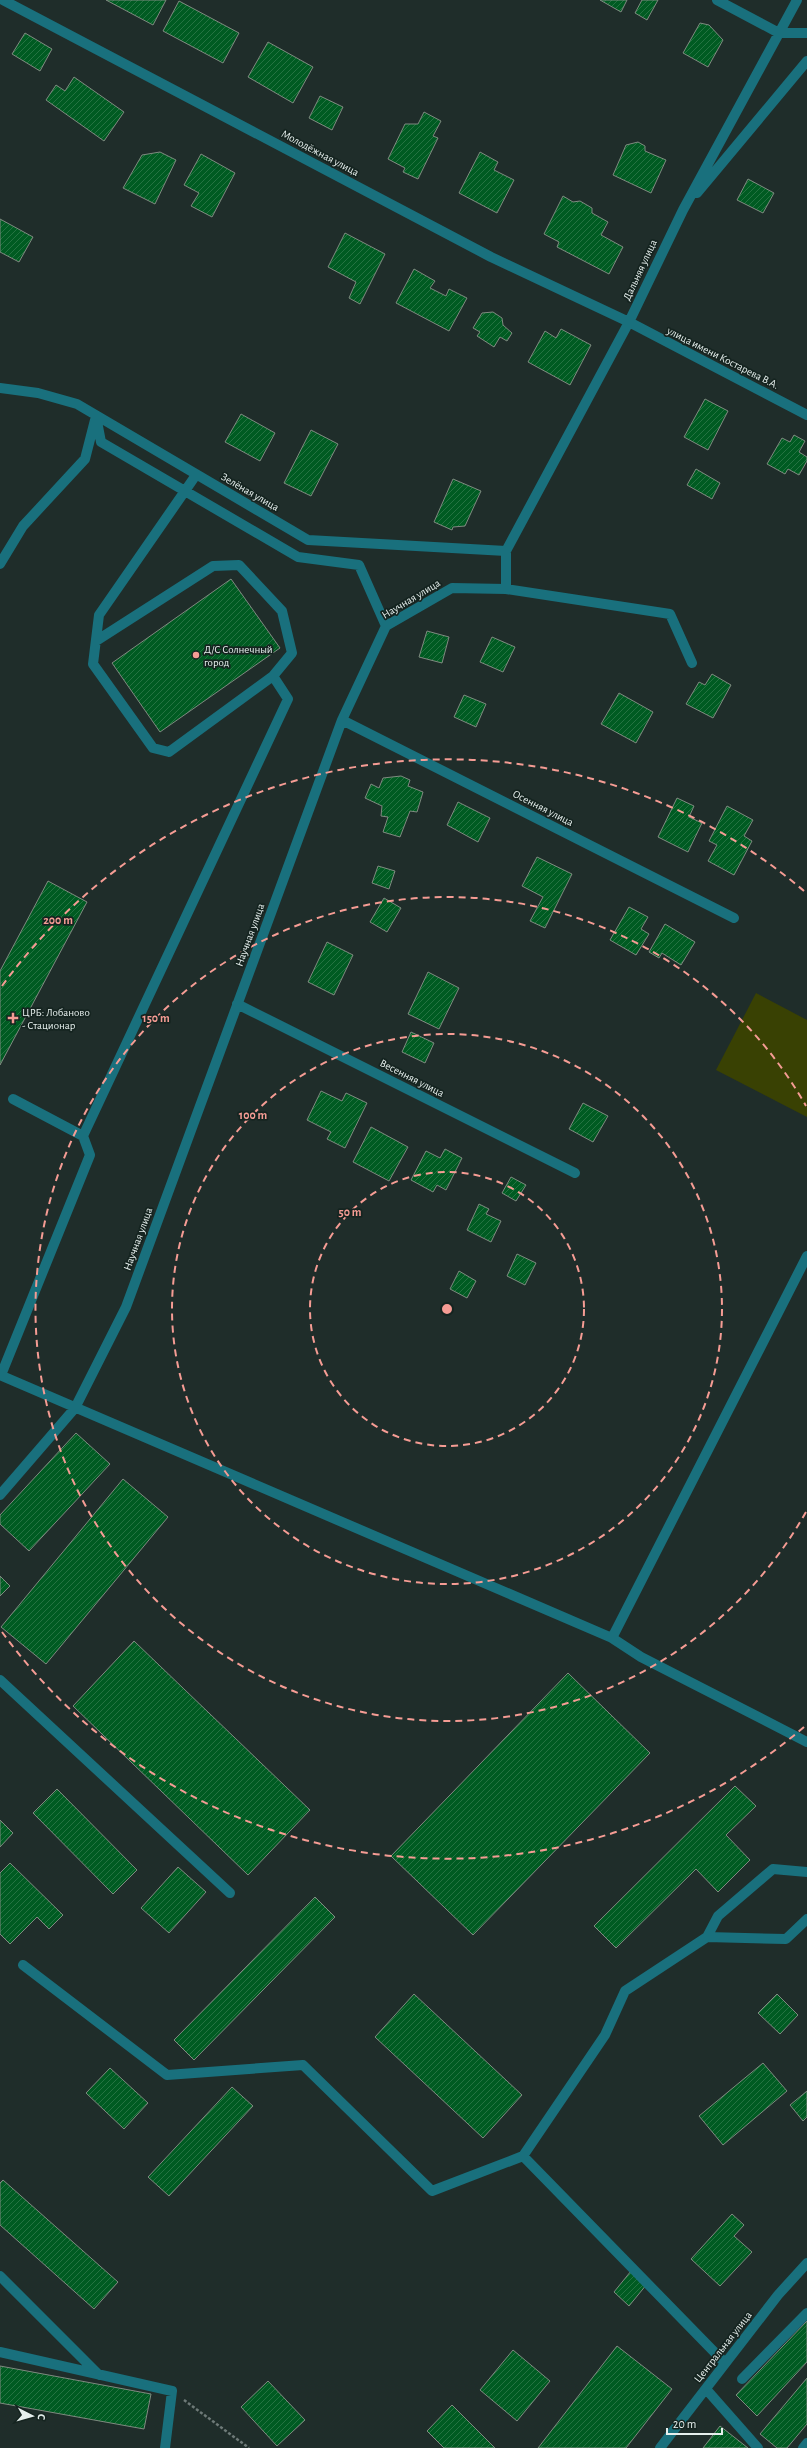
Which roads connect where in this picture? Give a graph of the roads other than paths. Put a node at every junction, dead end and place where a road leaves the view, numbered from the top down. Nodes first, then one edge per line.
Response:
1 (3, 0) edge
2 (717, 0) edge
3 (796, 0) edge
4 (779, 33) junction
5 (807, 33) edge
6 (807, 61) edge
7 (682, 210) junction
8 (629, 322) junction
9 (0, 388) edge
10 (807, 415) edge
11 (96, 416) junction
12 (196, 475) junction
13 (186, 492) junction
14 (506, 551) junction
15 (0, 564) edge
16 (506, 590) junction
17 (386, 626) junction
18 (96, 641) junction
19 (692, 663) dead end
20 (273, 676) junction
21 (342, 720) junction
22 (734, 918) dead end
23 (238, 1004) junction
24 (13, 1099) dead end
25 (83, 1136) junction
26 (575, 1174) dead end
27 (807, 1256) edge
28 (0, 1375) edge
29 (75, 1408) junction
30 (0, 1495) edge
31 (612, 1638) junction
32 (0, 1680) edge
33 (807, 1742) edge
34 (807, 1872) edge
35 (230, 1893) dead end
36 (807, 1919) edge
37 (707, 1937) junction
38 (23, 1965) dead end
39 (524, 2156) junction
40 (807, 2263) edge
41 (0, 2276) edge
42 (807, 2313) edge
43 (0, 2352) edge
44 (725, 2363) junction
45 (100, 2375) junction
46 (742, 2379) dead end
47 (706, 2389) junction
48 (807, 2443) edge
49 (165, 2448) edge
50 (660, 2448) edge
51 (758, 2448) edge
52 (803, 2448) edge

1 - 8 street, Молодёжная улица
2 - 4 street
3 - 4 street, Дальняя улица
4 - 5 street
4 - 7 street, Дальняя улица
6 - 7 street
7 - 8 street, Дальняя улица
8 - 10 street, улица имени Костарева В.А.
8 - 14 street, Дальняя улица
9 - 11 street, Зелёная улица
11 - 12 street, Зелёная улица
11 - 13 street
11 - 15 street
12 - 13 street
12 - 14 street, Зелёная улица
13 - 17 street
13 - 18 street
14 - 16 street
16 - 17 street, Научная улица
16 - 19 street, Научная улица
17 - 21 street, Научная улица
18 - 20 street
18 - 20 street
20 - 25 street
21 - 22 street, Осенняя улица
21 - 23 street, Научная улица
23 - 26 street, Весенняя улица
23 - 29 street, Научная улица
24 - 25 street
25 - 28 street
27 - 31 street
28 - 29 street
29 - 30 street, Научная улица
29 - 31 street
31 - 33 street
32 - 35 street
34 - 37 street
36 - 37 street
37 - 39 street
38 - 39 street
39 - 44 street
40 - 44 street, Центральная улица
41 - 45 street
42 - 46 street
43 - 45 street
44 - 47 street, Центральная улица
45 - 49 street
47 - 50 street, Центральная улица
47 - 51 street
48 - 52 street

